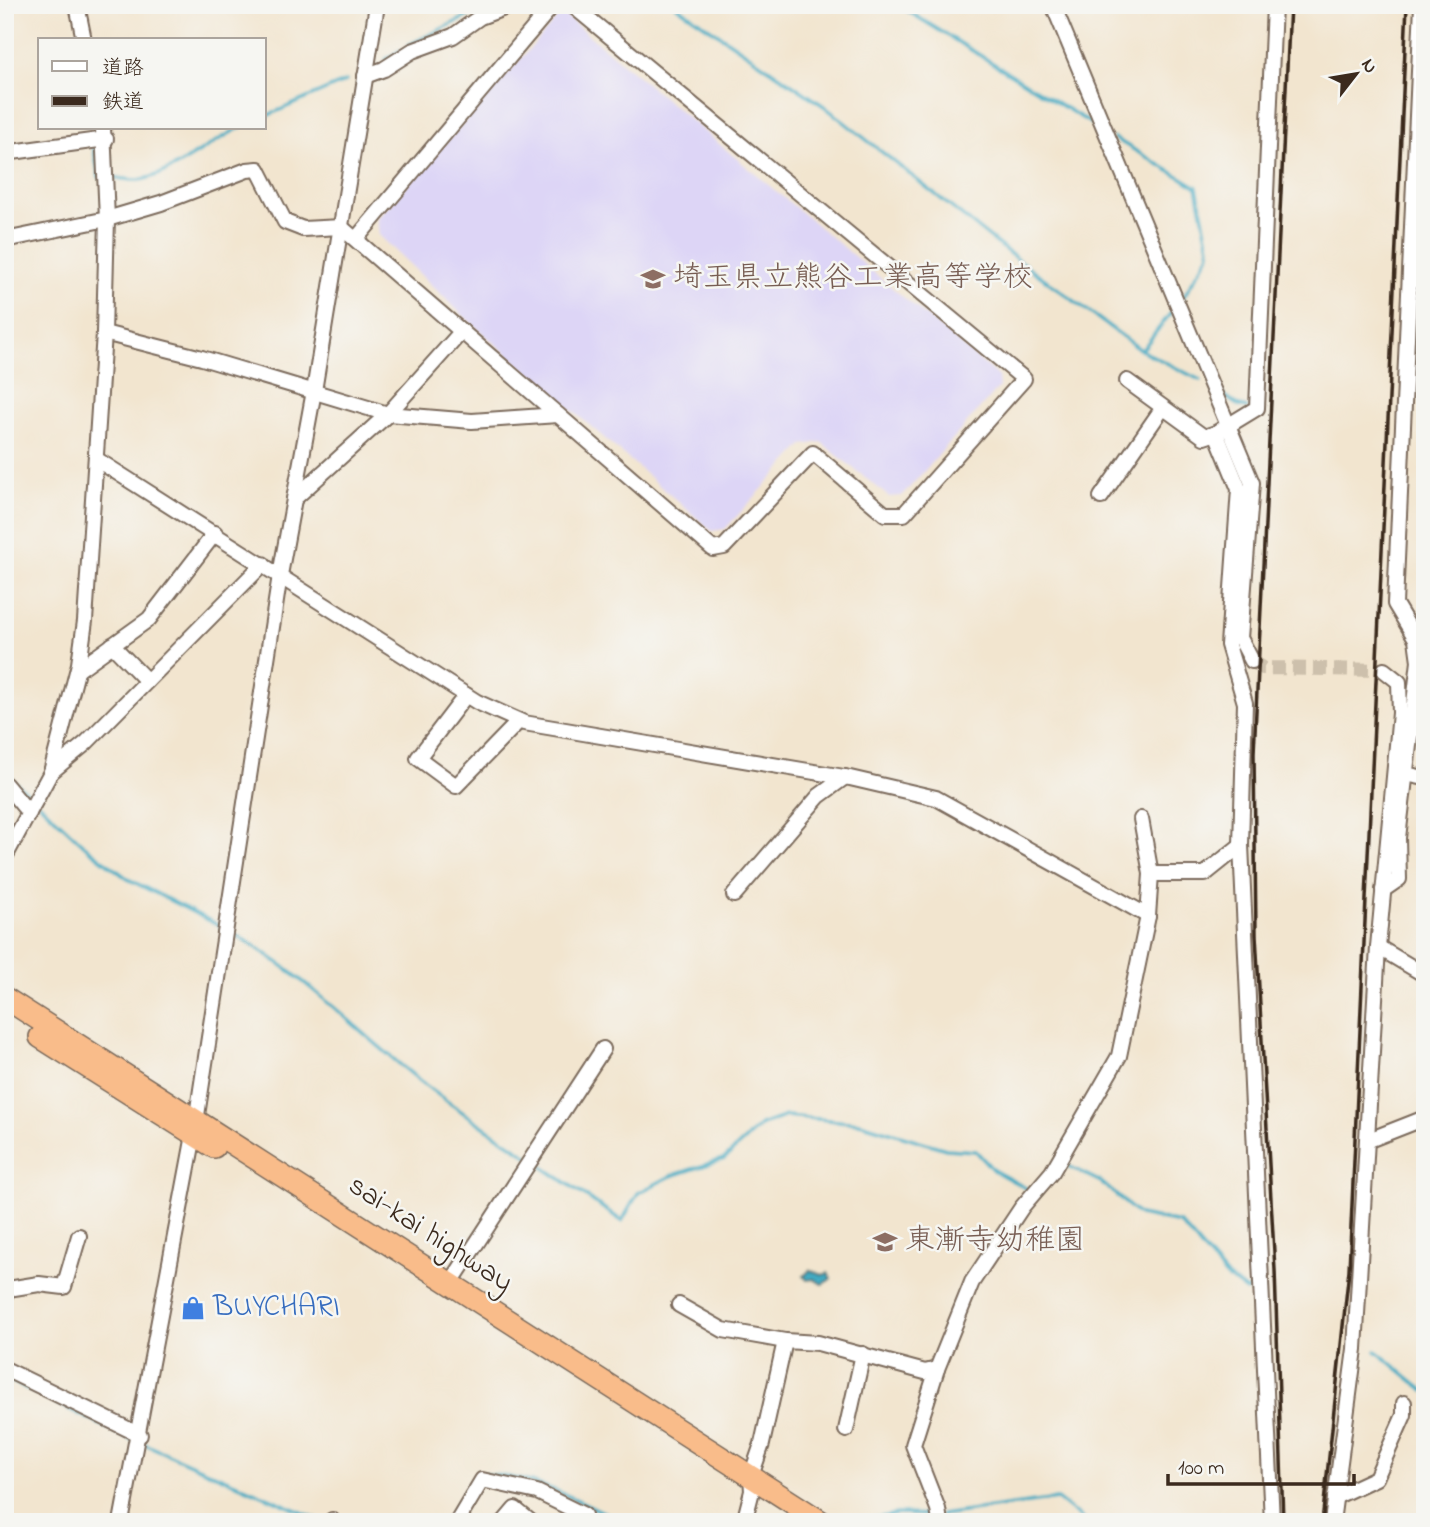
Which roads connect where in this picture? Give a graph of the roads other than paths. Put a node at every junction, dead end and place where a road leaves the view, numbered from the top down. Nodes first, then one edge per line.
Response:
1 (77, 5) edge
2 (377, 5) edge
3 (512, 5) edge
4 (553, 5) edge
5 (572, 5) edge
6 (1053, 5) edge
7 (1274, 5) edge
8 (1422, 5) edge
9 (84, 38) edge
10 (365, 76) junction
11 (1422, 91) edge
12 (103, 136) edge
13 (5, 153) edge
14 (107, 219) junction
15 (341, 227) junction
16 (1419, 228) edge
17 (356, 239) junction
18 (5, 240) edge
19 (462, 331) junction
20 (104, 333) junction
21 (1127, 381) dead end
22 (314, 391) junction
23 (1162, 409) junction
24 (388, 414) junction
25 (558, 415) junction
26 (1222, 430) junction
27 (96, 459) junction
28 (1101, 497) dead end
29 (294, 499) junction
30 (215, 533) junction
31 (263, 564) junction
32 (280, 575) junction
33 (112, 645) junction
34 (1252, 661) dead end
35 (78, 670) junction
36 (1384, 670) dead end
37 (147, 681) junction
38 (466, 695) junction
39 (519, 721) junction
40 (51, 772) junction
41 (1405, 774) junction
42 (845, 777) junction
43 (1425, 778) edge
44 (5, 784) edge
45 (31, 810) junction
46 (1141, 819) dead end
47 (1241, 845) junction
48 (5, 857) edge
49 (1151, 874) junction
50 (1383, 890) junction
51 (734, 895) dead end
52 (1147, 916) junction
53 (1378, 947) junction
54 (1425, 975) edge
55 (5, 998) edge
56 (5, 1014) edge
57 (603, 1049) dead end
58 (1425, 1118) edge
59 (195, 1127) junction
60 (1369, 1140) junction
61 (79, 1236) dead end
62 (450, 1284) junction
63 (5, 1295) edge
64 (679, 1305) dead end
65 (785, 1341) junction
66 (863, 1354) junction
67 (5, 1369) edge
68 (937, 1369) junction
69 (1404, 1403) dead end
70 (846, 1430) dead end
71 (140, 1435) junction
72 (751, 1483) junction
73 (1335, 1497) junction
74 (584, 1515) dead end
75 (121, 1522) edge
76 (457, 1522) edge
77 (504, 1522) edge
78 (531, 1522) edge
79 (744, 1522) edge
80 (799, 1522) edge
81 (822, 1522) edge
82 (940, 1522) edge
83 (1272, 1522) edge
84 (1332, 1522) edge

1 - 9 street
2 - 10 street
3 - 10 street
4 - 17 street
5 - 25 street
6 - 26 street
7 - 26 street
8 - 11 street
10 - 15 street
11 - 16 street
12 - 13 street
12 - 14 street
14 - 15 street
14 - 18 street
14 - 20 street
15 - 17 street
15 - 22 street
16 - 41 street
17 - 19 street
19 - 24 street
19 - 25 street
20 - 22 street
20 - 27 street
21 - 23 street
22 - 24 street
22 - 29 street
23 - 26 street
23 - 28 street
24 - 25 street
24 - 29 street
26 - 34 street
26 - 47 street
27 - 30 street
27 - 35 street
29 - 32 street
30 - 31 street
30 - 33 street
31 - 32 street
31 - 37 street
32 - 38 street
32 - 59 street
33 - 35 street
33 - 37 street
35 - 40 street
36 - 50 street
37 - 40 street
38 - 39 street
38 - 39 street
39 - 42 street
40 - 45 street
41 - 43 street
41 - 50 street
42 - 51 street
42 - 52 street
44 - 45 street
45 - 48 street
46 - 49 street
47 - 49 street
47 - 83 street
49 - 52 street
50 - 53 street
52 - 68 street
53 - 54 street
53 - 60 street
55 - 59 highway, sai-kai highway
56 - 59 highway, sai-kai highway
57 - 62 street
58 - 60 street
59 - 62 highway, sai-kai highway
59 - 71 street
59 - 72 highway, sai-kai highway
60 - 73 street
61 - 63 street
62 - 72 highway, sai-kai highway
64 - 65 street
65 - 66 street
65 - 72 street
66 - 68 street
66 - 70 street
67 - 71 street
68 - 82 street
69 - 73 street
71 - 75 street
72 - 79 street
72 - 80 highway, sai-kai highway
72 - 81 highway, sai-kai highway
73 - 84 street
74 - 76 street
77 - 78 street

